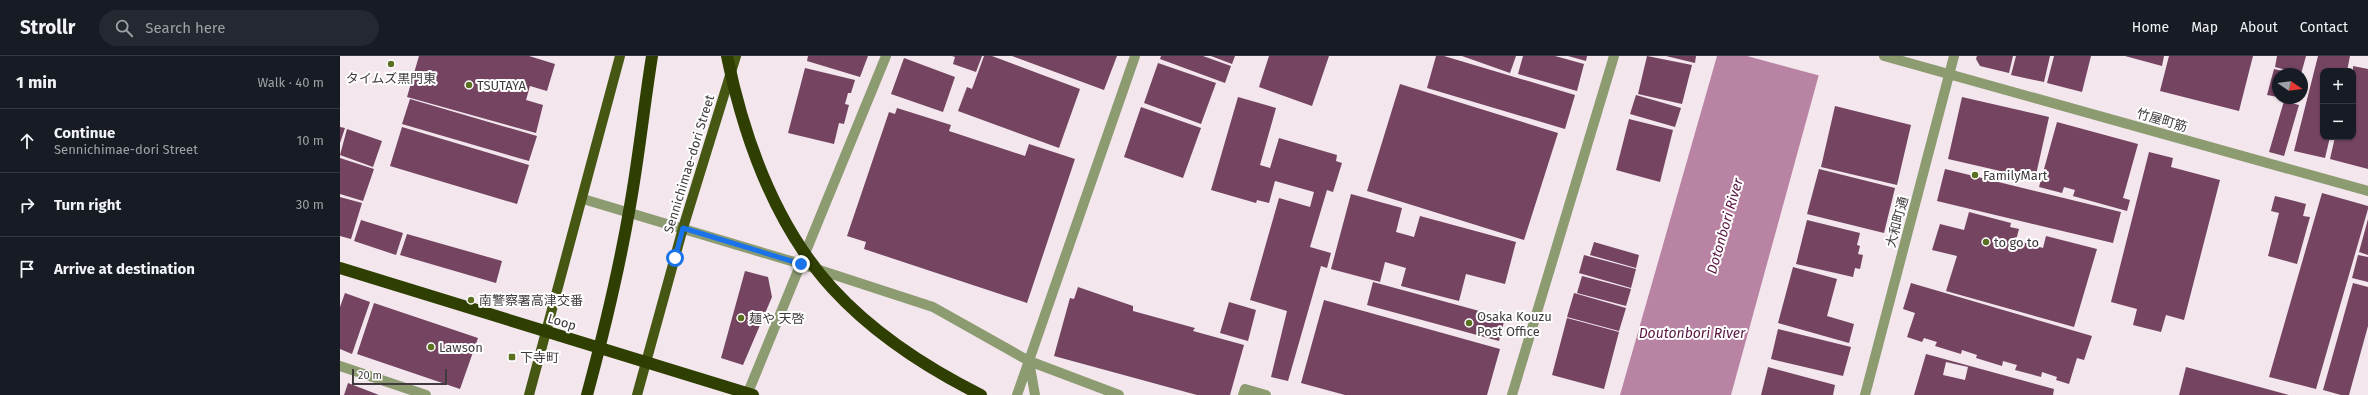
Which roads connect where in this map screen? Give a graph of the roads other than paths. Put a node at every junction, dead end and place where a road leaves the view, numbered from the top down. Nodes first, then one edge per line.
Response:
1 (620, 56) edge
2 (652, 56) edge
3 (727, 56) edge
4 (736, 56) edge
5 (886, 56) edge
6 (1135, 56) edge
7 (1614, 56) edge
8 (1884, 56) edge
9 (1954, 56) edge
10 (1949, 74) junction
11 (2368, 191) edge
12 (583, 199) junction
13 (683, 228) junction
14 (801, 264) junction
15 (340, 268) edge
16 (1029, 361) junction
17 (340, 366) edge
18 (426, 395) edge
19 (529, 395) edge
20 (587, 395) edge
21 (637, 395) edge
22 (747, 395) edge
23 (752, 395) edge
24 (982, 395) edge
25 (1017, 395) edge
26 (1035, 395) edge
27 (1119, 395) edge
28 (1243, 395) edge
29 (1266, 395) edge
30 (1512, 395) edge
31 (1865, 395) edge

1 - 12 main road
2 - 20 highway
3 - 24 highway
4 - 13 main road, Sennichimae-dori Street
5 - 14 street
6 - 16 street
7 - 30 street
8 - 10 street, 竹屋町筋
9 - 10 street, 大和町通
10 - 11 street, 竹屋町筋
10 - 31 street, 大和町通
12 - 13 street
12 - 19 main road
13 - 14 street
13 - 21 main road, Sennichimae-dori Street
14 - 16 street
14 - 22 street
15 - 23 highway, Loop
16 - 25 street
16 - 26 street
16 - 27 street
17 - 18 street
28 - 29 street

